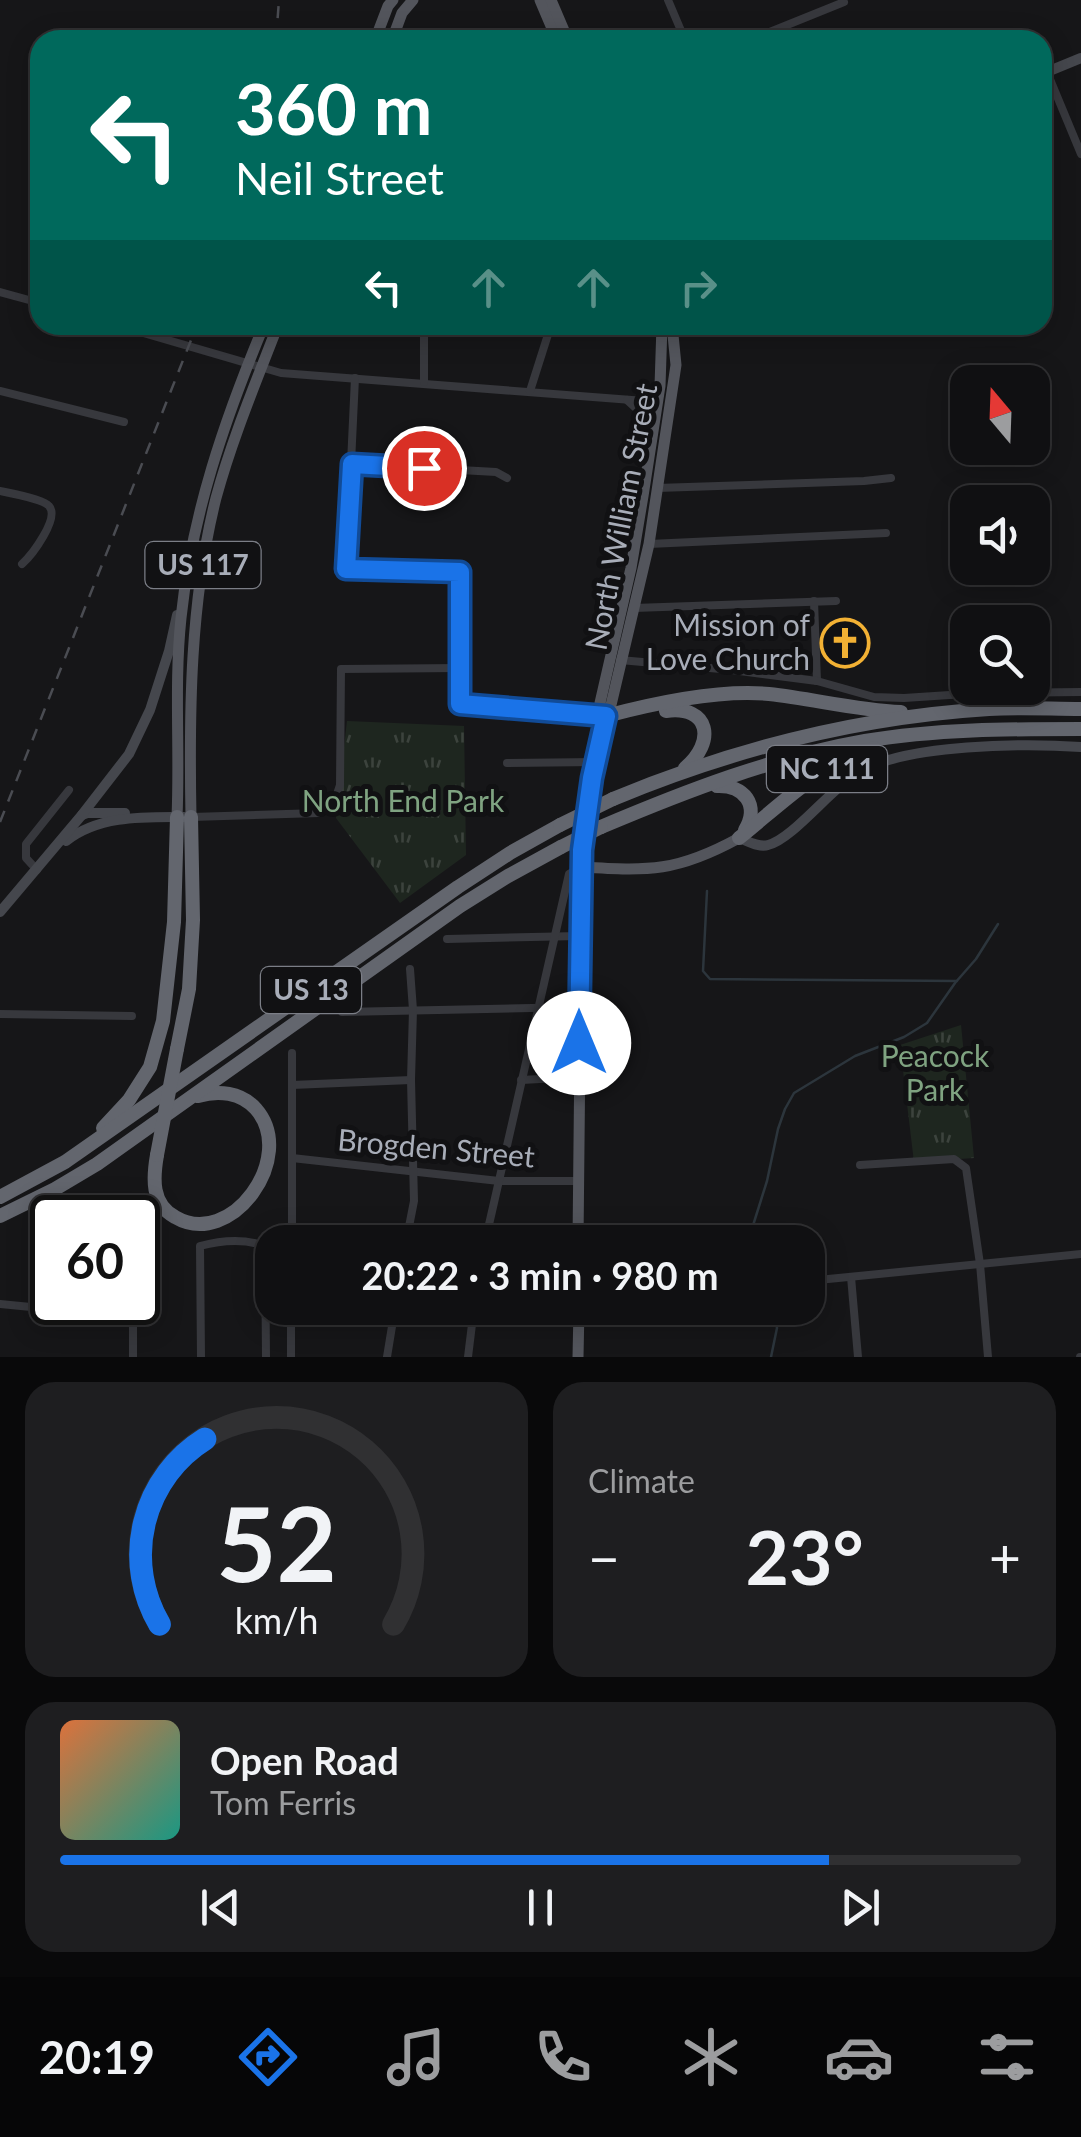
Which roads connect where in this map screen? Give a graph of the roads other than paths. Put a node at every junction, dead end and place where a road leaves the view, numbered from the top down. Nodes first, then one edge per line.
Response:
1 (393, 0) edge
2 (413, 0) edge
3 (540, 0) edge
4 (551, 0) edge
5 (668, 0) edge
6 (844, 2) edge
7 (379, 30) edge
8 (396, 30) edge
9 (555, 30) edge
10 (557, 30) edge
11 (680, 30) edge
12 (775, 30) edge
13 (1081, 58) edge
14 (1052, 70) edge
15 (1052, 89) edge
16 (1081, 154) edge
17 (0, 292) edge
18 (30, 300) edge
19 (150, 335) edge
20 (260, 335) edge
21 (274, 335) edge
22 (424, 335) edge
23 (547, 335) edge
24 (664, 335) edge
25 (673, 335) edge
26 (248, 364) junction
27 (262, 369) junction
28 (355, 378) junction
29 (424, 382) junction
30 (0, 390) edge
31 (530, 392) junction
32 (626, 400) junction
33 (664, 402) junction
34 (124, 422) dead end
35 (653, 433) junction
36 (352, 464) junction
37 (507, 478) dead end
38 (891, 478) dead end
39 (657, 488) junction
40 (0, 491) edge
41 (210, 495) junction
42 (886, 534) dead end
43 (649, 544) junction
44 (22, 564) dead end
45 (186, 580) junction
46 (836, 601) dead end
47 (814, 602) junction
48 (634, 608) junction
49 (620, 660) junction
50 (460, 668) junction
51 (817, 681) junction
52 (1081, 692) edge
53 (1081, 709) edge
54 (942, 713) junction
55 (606, 716) junction
56 (1081, 729) edge
57 (932, 734) junction
58 (1081, 747) edge
59 (596, 762) junction
60 (507, 763) dead end
61 (657, 781) junction
62 (69, 790) dead end
63 (682, 793) junction
64 (184, 814) junction
65 (81, 816) junction
66 (739, 838) junction
67 (581, 867) junction
68 (37, 870) junction
69 (0, 912) edge
70 (554, 936) junction
71 (580, 936) junction
72 (446, 939) dead end
73 (410, 968) dead end
74 (539, 1007) junction
75 (579, 1007) junction
76 (414, 1010) junction
77 (342, 1012) dead end
78 (0, 1014) edge
79 (132, 1016) dead end
80 (292, 1053) dead end
81 (579, 1077) junction
82 (410, 1080) junction
83 (521, 1080) junction
84 (292, 1085) junction
85 (180, 1106) junction
86 (292, 1158) junction
87 (65, 1162) junction
88 (860, 1165) dead end
89 (413, 1170) junction
90 (498, 1180) junction
91 (577, 1182) junction
92 (0, 1197) edge
93 (0, 1216) edge
94 (292, 1225) edge
95 (409, 1225) edge
96 (489, 1225) edge
97 (578, 1225) edge
98 (1081, 1254) edge
99 (980, 1264) junction
100 (850, 1277) junction
101 (825, 1279) edge
102 (0, 1304) edge
103 (30, 1307) edge
104 (133, 1325) edge
105 (292, 1325) edge
106 (393, 1325) edge
107 (472, 1325) edge
108 (578, 1325) edge
109 (133, 1357) edge
110 (201, 1357) edge
111 (266, 1357) edge
112 (292, 1357) edge
113 (387, 1357) edge
114 (468, 1357) edge
115 (578, 1357) edge
116 (858, 1357) edge
117 (988, 1357) edge

1 - 7 main road
2 - 8 main road
3 - 9 main road
4 - 10 main road
5 - 11 street
6 - 12 street
13 - 14 main road
15 - 16 street
17 - 18 street
19 - 26 street
20 - 26 main road, US 117
21 - 27 main road, US 117
22 - 29 street
23 - 31 street
24 - 33 main road, North William Street
25 - 33 main road, North William Street
26 - 27 street
26 - 41 main road, US 117
27 - 28 street
27 - 41 main road, US 117
28 - 29 street
28 - 36 street
29 - 31 street
30 - 34 street
31 - 32 street
32 - 33 street
32 - 35 street
33 - 35 main road, North William Street
33 - 39 main road, North William Street
35 - 55 main road, North William Street
36 - 37 street
36 - 50 street
38 - 39 street
39 - 43 main road, North William Street
40 - 44 street
41 - 45 main road, US 117
41 - 64 main road, US 117
42 - 43 street
43 - 48 main road, North William Street
45 - 64 main road, US 117
45 - 65 main road
46 - 47 street
47 - 48 street
47 - 51 street
48 - 49 main road, North William Street
49 - 51 street
49 - 55 main road, North William Street
50 - 55 street
50 - 64 street
51 - 52 street
53 - 54 highway, US 13
54 - 55 highway, NC 111
54 - 61 highway, US 13
55 - 59 main road, North William Street
55 - 61 highway
56 - 57 highway, US 13
57 - 63 highway, US 13
57 - 66 highway, NC 111
58 - 66 main road
59 - 60 street
59 - 67 main road, North William Street
61 - 87 highway, US 13, bridge
62 - 68 street
63 - 66 highway
63 - 85 highway, US 13, bridge
64 - 65 main road
64 - 68 main road
64 - 85 highway, US 117, bridge
64 - 87 highway, US 117
65 - 68 main road
66 - 67 main road, NC 111
67 - 70 street
67 - 71 main road, North William Street
68 - 69 main road
70 - 71 street
70 - 72 street
70 - 74 street
71 - 75 main road, North William Street
73 - 76 street
74 - 75 street
74 - 76 street
74 - 83 street
75 - 81 main road, North William Street
76 - 77 street
76 - 82 street
78 - 79 street
80 - 84 street
81 - 83 street
81 - 91 main road, North William Street
82 - 84 street
82 - 89 street
83 - 90 street
84 - 86 street
85 - 93 highway, US 13
86 - 89 street, Brogden Street
86 - 94 street
87 - 92 highway, US 13
88 - 99 street
89 - 90 street, Brogden Street
89 - 95 street
90 - 91 street, Brogden Street
90 - 96 street
91 - 97 main road, North William Street
98 - 99 street
99 - 100 street
99 - 117 street
100 - 101 street
100 - 116 street
102 - 103 street
104 - 109 street
105 - 112 street
106 - 113 street
107 - 114 street
108 - 115 main road
110 - 111 street

